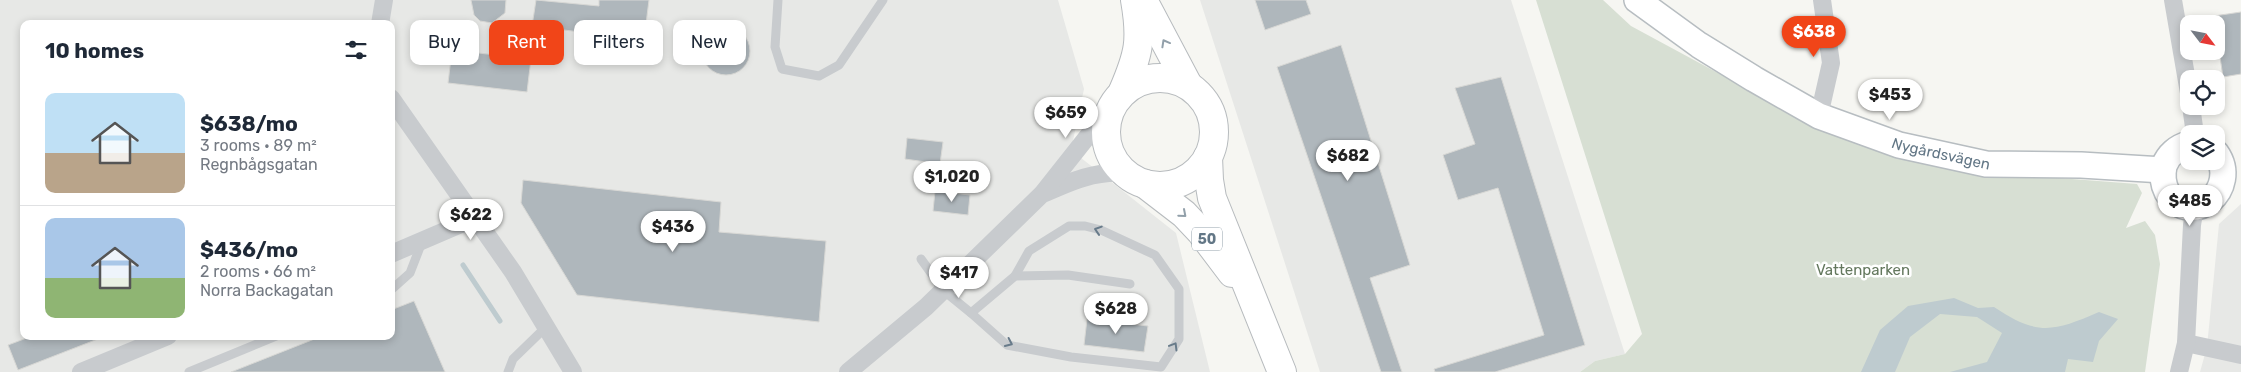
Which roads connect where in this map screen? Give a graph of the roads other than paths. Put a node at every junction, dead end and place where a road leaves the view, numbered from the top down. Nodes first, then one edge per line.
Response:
1 (384, 0) edge
2 (778, 0) edge
3 (883, 0) edge
4 (1135, 0) edge
5 (1143, 0) edge
6 (1637, 0) edge
7 (1822, 0) edge
8 (2174, 0) edge
9 (381, 20) edge
10 (2185, 70) edge
11 (1188, 85) junction
12 (1118, 97) junction
13 (395, 104) edge
14 (1819, 116) junction
15 (2180, 148) edge
16 (1208, 157) junction
17 (2225, 168) edge
18 (2163, 170) junction
19 (1134, 178) junction
20 (2234, 178) edge
21 (1042, 194) junction
22 (2195, 207) junction
23 (475, 218) junction
24 (422, 242) junction
25 (395, 252) edge
26 (921, 259) dead end
27 (1015, 276) junction
28 (1130, 284) dead end
29 (395, 287) edge
30 (944, 291) junction
31 (1256, 307) junction
32 (971, 313) junction
33 (546, 327) junction
34 (158, 340) edge
35 (266, 340) edge
36 (2186, 343) junction
37 (2241, 354) edge
38 (81, 372) edge
39 (189, 372) edge
40 (508, 372) edge
41 (573, 372) edge
42 (848, 372) edge
43 (1282, 372) edge
44 (2179, 372) edge

1 - 9 street
2 - 3 lane
4 - 12 highway
11 -> 5 highway
6 - 14 street, Nygårdsvägen
7 - 14 street
8 - 10 street
11 - 12 highway
11 - 16 highway
12 - 19 highway
12 - 21 street
13 - 23 street
14 - 18 street, Nygårdsvägen
15 - 18 street
16 - 19 highway
16 - 31 highway, 50
17 - 20 street
18 - 22 street
19 - 21 street
19 -> 31 highway, 50
20 - 22 street
21 - 30 street
22 - 36 street
23 - 24 street
23 - 33 street
24 - 25 street
24 - 29 lane
26 - 30 lane
27 - 28 lane
27 - 32 lane
32 -> 27 lane
30 - 32 lane
30 - 42 street
31 - 43 highway, 50
33 - 40 lane
33 - 41 street
34 - 38 street
35 - 39 lane
36 - 37 street
36 - 44 street

